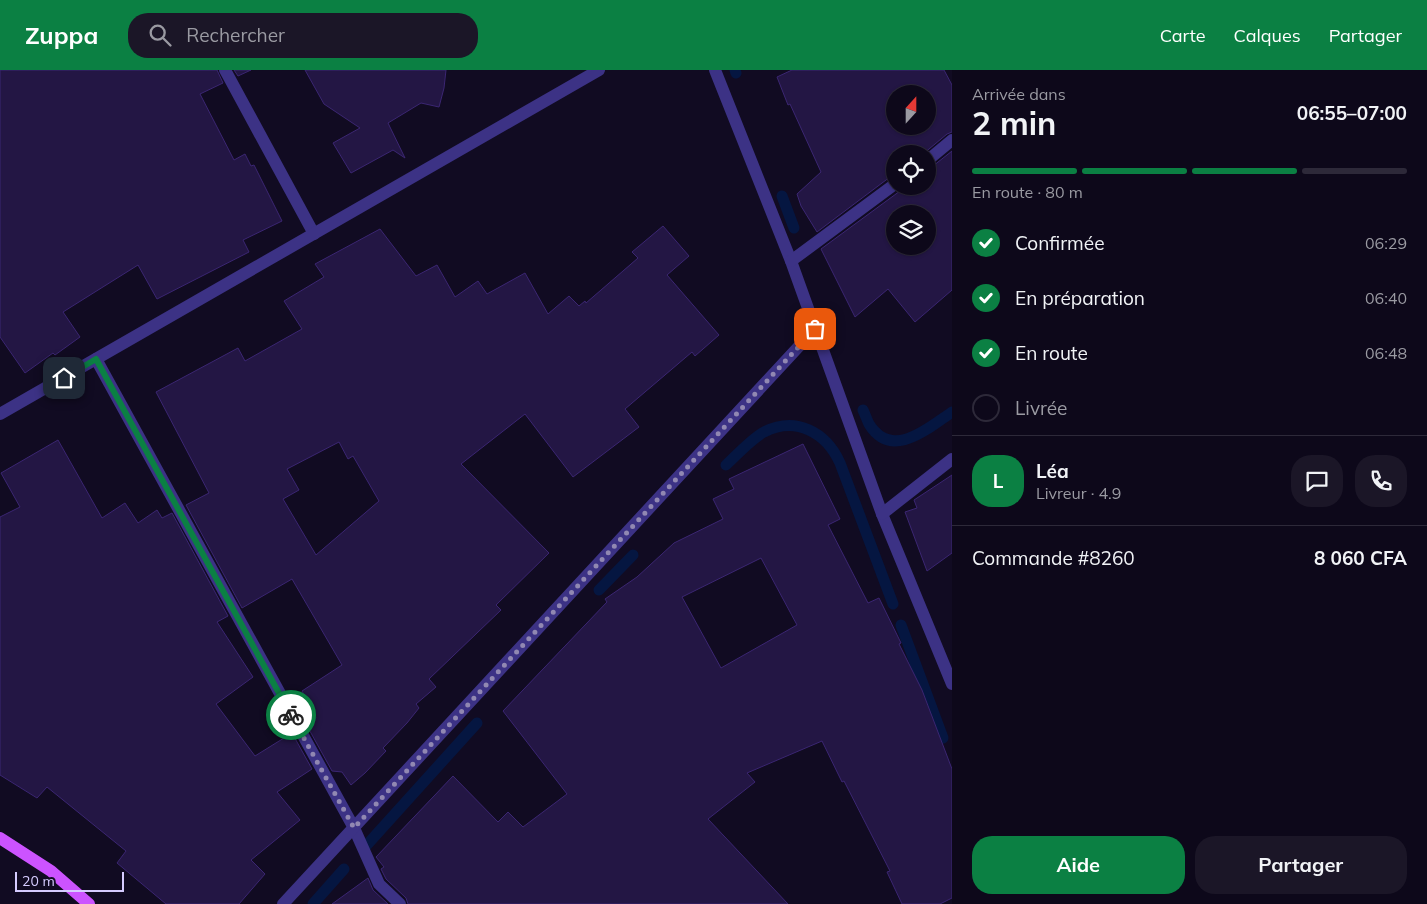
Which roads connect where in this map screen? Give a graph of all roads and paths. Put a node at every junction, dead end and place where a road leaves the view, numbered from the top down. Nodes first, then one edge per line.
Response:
1 (225, 70) edge
2 (599, 70) edge
3 (715, 70) edge
4 (952, 140) edge
5 (936, 153) edge
6 (886, 191) edge
7 (314, 234) junction
8 (791, 261) junction
9 (815, 329) junction
10 (96, 359) junction
11 (0, 414) edge
12 (952, 459) edge
13 (882, 514) junction
14 (952, 684) edge
15 (354, 828) junction
16 (0, 838) edge
17 (89, 904) edge
18 (283, 904) edge
19 (400, 904) edge

1 - 7 street
2 - 7 street
3 - 8 street
4 - 5 street
6 - 8 street
7 - 10 street
8 - 9 street
9 - 13 street
9 - 15 street
10 - 11 street
10 - 15 street
12 - 13 street
13 - 14 street
15 - 18 street
15 - 19 street
16 - 17 main road

